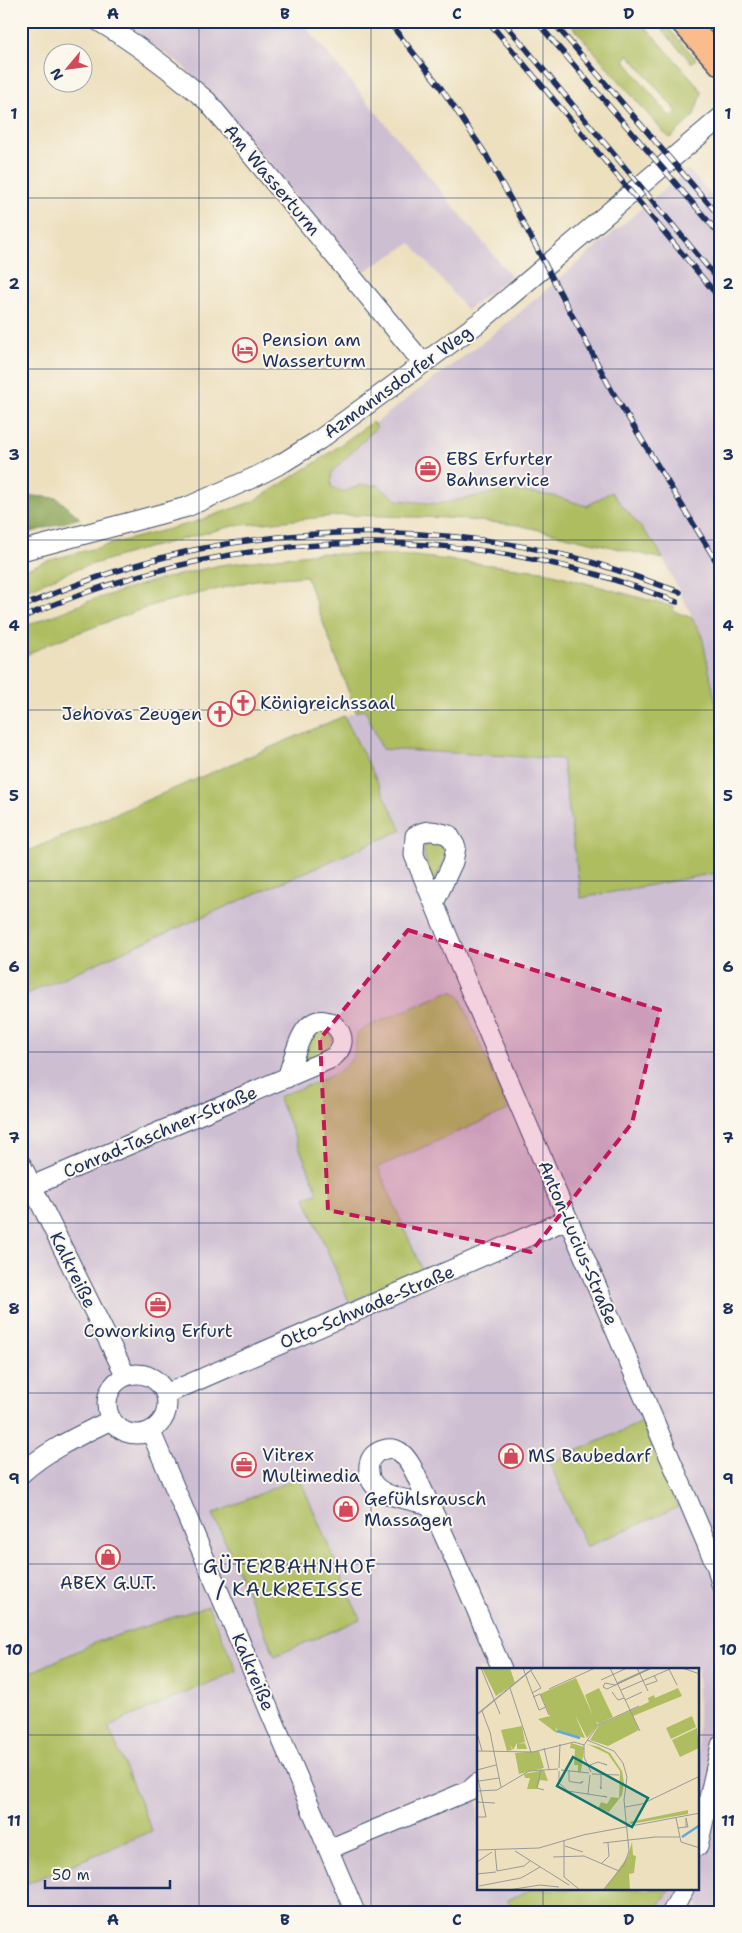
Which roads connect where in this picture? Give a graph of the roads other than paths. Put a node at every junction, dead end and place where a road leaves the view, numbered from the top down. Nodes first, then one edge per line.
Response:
1 (98, 21) edge
2 (682, 21) edge
3 (721, 63) edge
4 (721, 117) edge
5 (423, 364) junction
6 (21, 551) edge
7 (434, 903) dead end
8 (287, 1078) dead end
9 (21, 1164) edge
10 (32, 1186) junction
11 (568, 1219) junction
12 (126, 1376) junction
13 (166, 1394) junction
14 (111, 1420) junction
15 (151, 1432) junction
16 (21, 1474) edge
17 (430, 1504) dead end
18 (721, 1584) edge
19 (502, 1668) edge
20 (721, 1745) edge
21 (477, 1784) edge
22 (700, 1837) edge
23 (329, 1849) junction
24 (683, 1890) edge
25 (356, 1912) edge
26 (672, 1912) edge

1 - 5 street, Am Wasserturm
2 - 3 main road
4 - 5 street, Azmannsdorfer Weg
5 - 6 street, Azmannsdorfer Weg
7 - 11 street, Anton-Lucius-Straße
8 - 10 street, Conrad-Taschner-Straße
9 - 10 street, Kalkreiße
10 - 12 street, Kalkreiße
11 - 13 street, Otto-Schwade-Straße
11 - 18 street, Anton-Lucius-Straße
12 - 13 street
12 - 14 street
13 - 15 street
14 - 15 street
14 - 16 street
15 - 23 street, Kalkreiße
17 - 19 street
20 - 22 street
21 - 23 street
23 - 25 street, Kalkreiße
24 - 26 street

